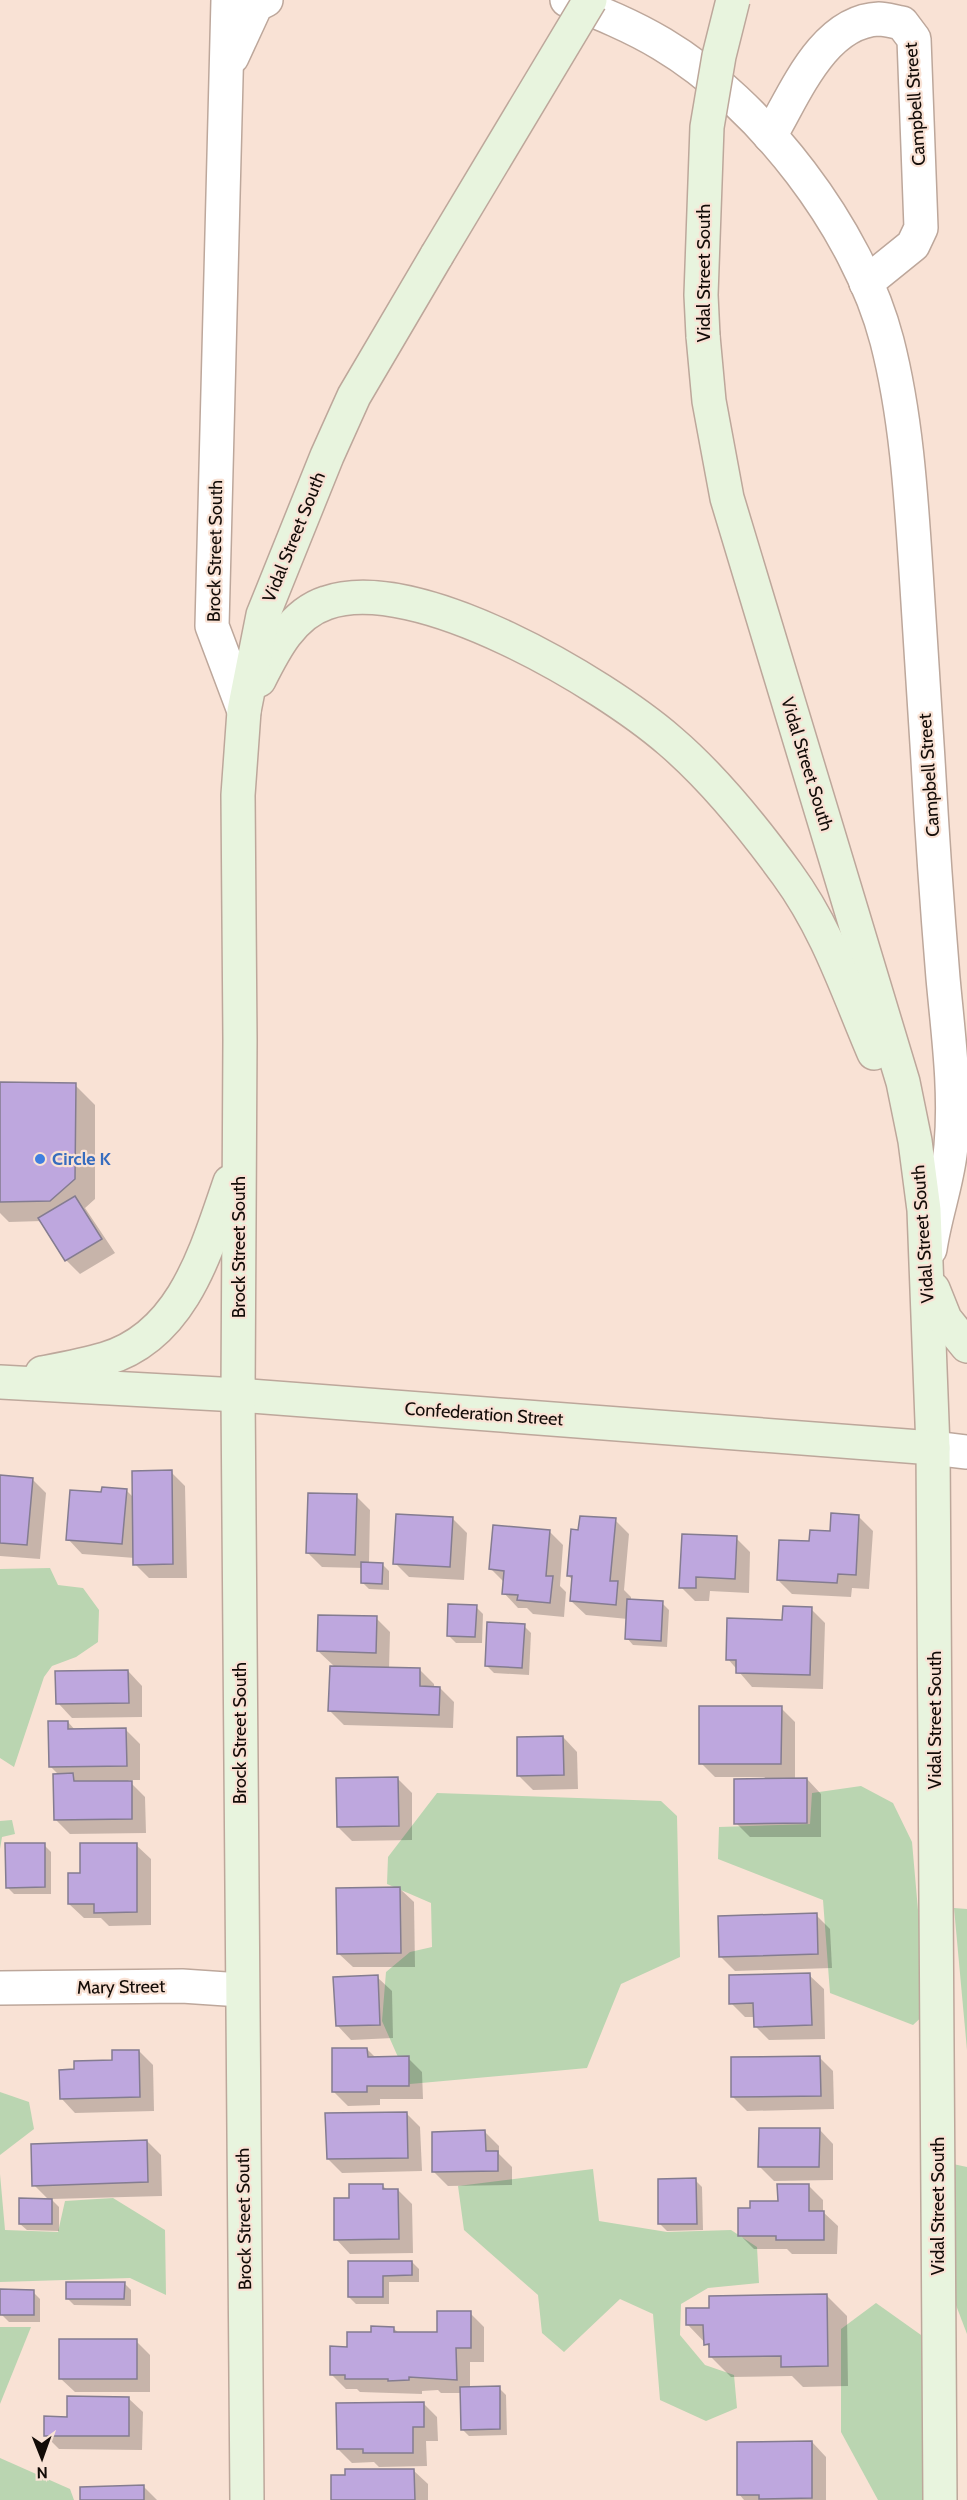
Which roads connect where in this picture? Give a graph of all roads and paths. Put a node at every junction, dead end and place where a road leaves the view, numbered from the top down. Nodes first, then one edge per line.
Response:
1 (228, 0) edge
2 (266, 0) edge
3 (567, 0) edge
4 (590, 0) edge
5 (733, 0) edge
6 (226, 73) junction
7 (770, 136) junction
8 (866, 282) junction
9 (244, 711) junction
10 (915, 1142) junction
11 (239, 1155) junction
12 (927, 1271) junction
13 (967, 1346) edge
14 (0, 1380) edge
15 (238, 1395) junction
16 (933, 1448) junction
17 (967, 1452) edge
18 (0, 1988) edge
19 (241, 1990) junction
20 (247, 2500) edge
21 (940, 2500) edge

1 - 6 street, Brock Street South
2 - 6 street
3 - 7 street, Campbell Street
4 - 9 main road, Vidal Street South, bridge
5 - 10 main road, Vidal Street South, bridge
6 - 9 street, Brock Street South
7 - 8 street, Campbell Street
7 - 8 street, Campbell Street
8 - 12 street, Campbell Street
9 - 10 main road
9 - 11 main road, Brock Street South
10 - 12 main road, Vidal Street South
11 - 14 main road
11 - 15 main road, Brock Street South
12 - 13 main road
12 - 16 main road, Vidal Street South
14 - 15 main road, Confederation Street
15 - 16 main road, Confederation Street
15 - 19 main road, Brock Street South
16 - 17 street, Confederation Street
16 - 21 main road, Vidal Street South
18 - 19 street, Mary Street
19 - 20 main road, Brock Street South

